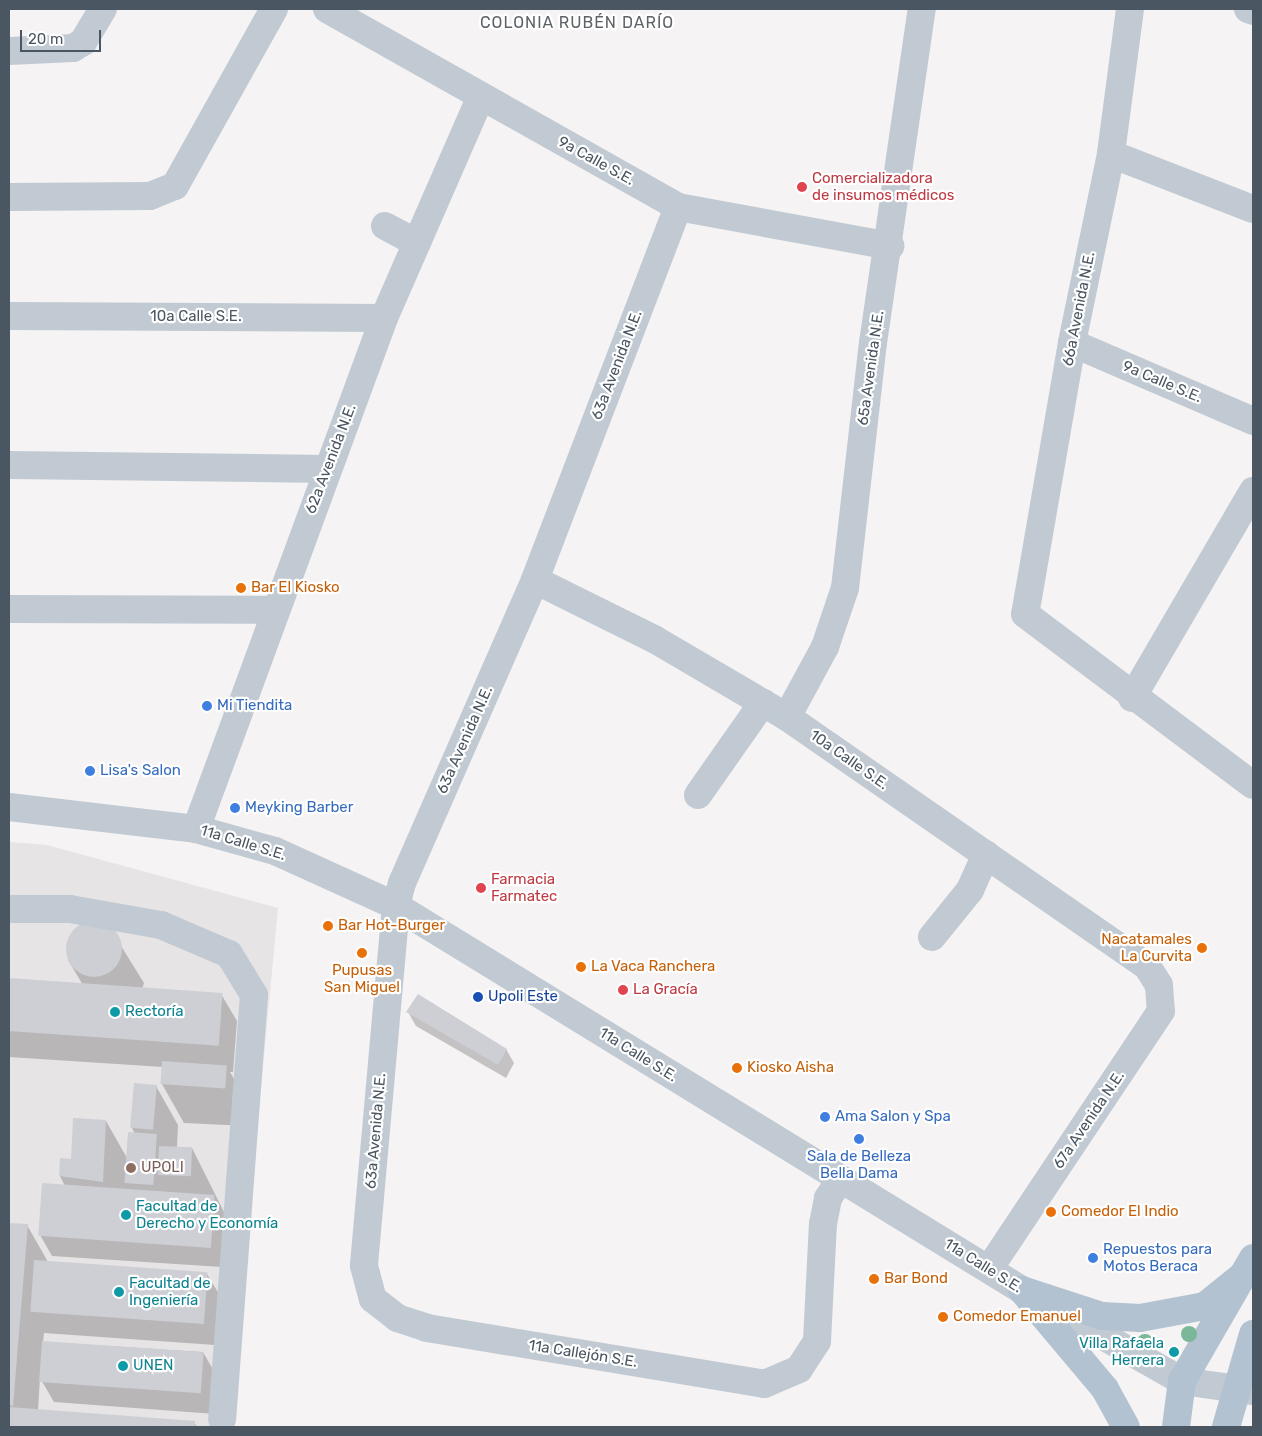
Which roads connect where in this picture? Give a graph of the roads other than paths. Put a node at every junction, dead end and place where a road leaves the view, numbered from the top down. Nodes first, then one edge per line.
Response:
1 (103, 9) edge
2 (274, 9) edge
3 (327, 9) edge
4 (1130, 9) edge
5 (1248, 9) edge
6 (917, 10) edge
7 (1253, 11) edge
8 (9, 51) edge
9 (481, 96) junction
10 (1111, 154) junction
11 (9, 196) edge
12 (678, 207) junction
13 (1253, 209) edge
14 (384, 226) dead end
15 (416, 243) junction
16 (890, 246) junction
17 (9, 316) edge
18 (384, 318) junction
19 (1072, 342) junction
20 (1253, 421) edge
21 (9, 465) edge
22 (328, 469) junction
23 (1253, 491) edge
24 (535, 580) junction
25 (9, 609) edge
26 (273, 610) junction
27 (1132, 698) junction
28 (763, 702) junction
29 (787, 716) junction
30 (1253, 785) edge
31 (698, 795) dead end
32 (9, 806) edge
33 (196, 829) junction
34 (986, 854) junction
35 (396, 906) junction
36 (9, 909) edge
37 (932, 937) dead end
38 (1147, 966) joint
39 (840, 1180) junction
40 (1248, 1267) edge
41 (989, 1269) junction
42 (1022, 1290) junction
43 (373, 1299) joint
44 (1253, 1334) edge
45 (1182, 1381) junction
46 (1244, 1390) edge
47 (222, 1419) dead end
48 (1126, 1427) edge
49 (1176, 1427) edge
50 (1226, 1427) edge

1 - 8 street
2 - 11 street
3 - 9 street, 9a Calle S.E.
4 - 10 street, 66a Avenida N.E.
5 - 7 street
6 - 16 street, 65a Avenida N.E.
9 - 12 street, 9a Calle S.E.
9 - 15 street, 62a Avenida N.E.
10 - 13 street
10 - 19 street, 66a Avenida N.E.
12 - 16 street, 9a Calle S.E.
12 - 24 street, 63a Avenida N.E.
14 - 15 street
15 - 18 street, 62a Avenida N.E.
16 - 29 street, 65a Avenida N.E.
17 - 18 street, 10a Calle S.E.
18 - 22 street, 62a Avenida N.E.
19 - 20 street, 9a Calle S.E.
19 - 27 street, 66a Avenida N.E.
21 - 22 street
22 - 26 street, 62a Avenida N.E.
23 - 27 street
24 - 28 street, 10a Calle S.E.
24 - 35 street, 63a Avenida N.E.
25 - 26 street
26 - 33 street, 62a Avenida N.E.
27 - 30 street
28 - 29 street, 10a Calle S.E.
28 - 31 street
29 - 34 street, 10a Calle S.E.
32 - 33 street, 11a Calle S.E.
33 - 35 street, 11a Calle S.E.
34 - 37 street
34 - 38 street, 10a Calle S.E.
35 - 39 street, 11a Calle S.E.
35 - 43 street, 63a Avenida N.E.
36 - 47 street
38 - 41 street, 67a Avenida N.E.
39 - 41 street, 11a Calle S.E.
39 - 43 street, 11a Callejón S.E.
40 - 42 main road
40 - 45 main road
41 - 42 street, 11a Calle S.E.
42 - 45 street, 11a Calle S.E.
42 - 48 main road
44 - 46 main road
45 - 46 street, 11a Calle S.E.
45 - 49 main road
46 - 50 main road

